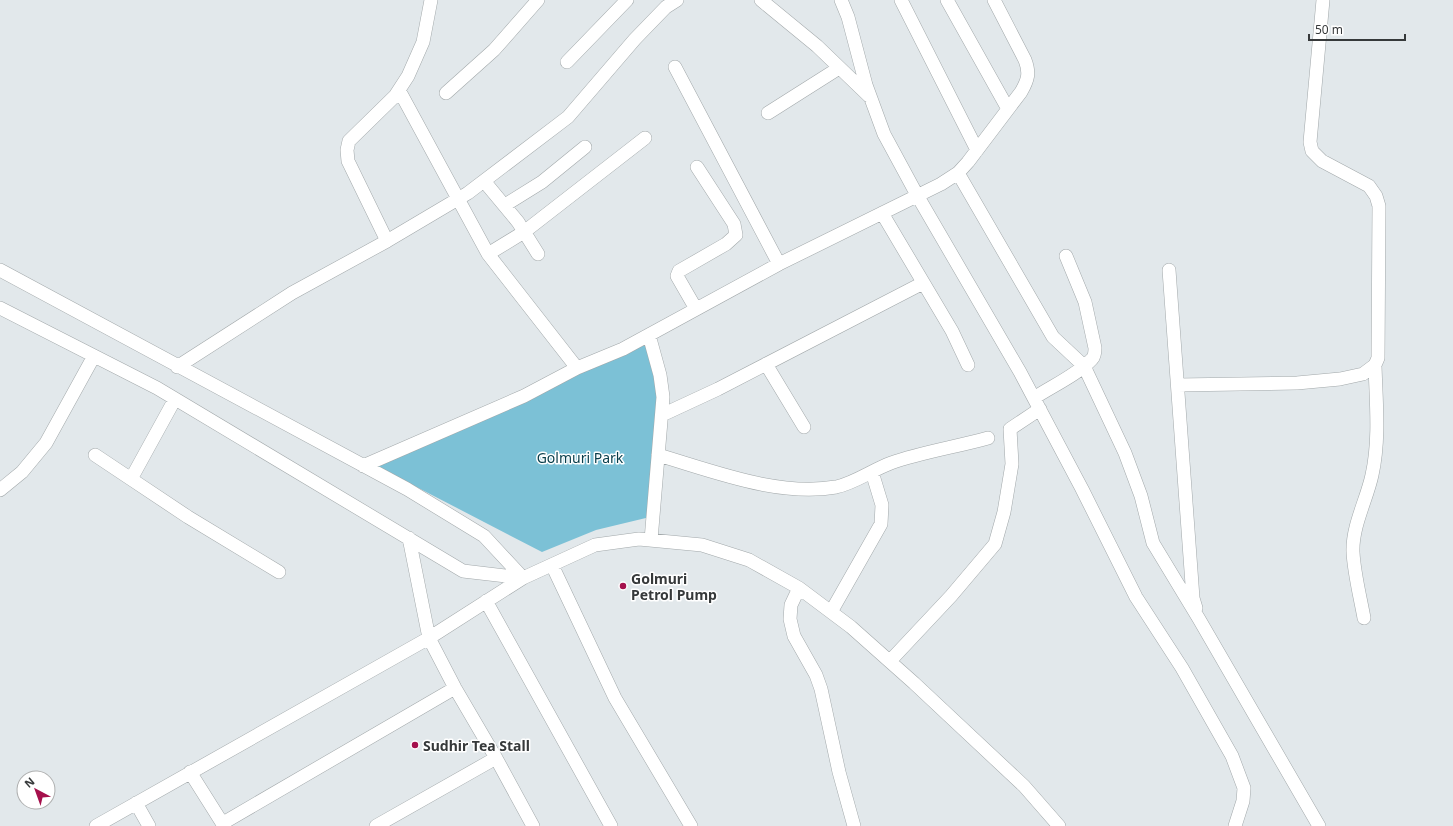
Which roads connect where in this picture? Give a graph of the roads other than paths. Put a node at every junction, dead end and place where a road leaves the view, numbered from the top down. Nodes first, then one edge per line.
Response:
1 (431, 0) edge
2 (538, 0) edge
3 (626, 0) edge
4 (677, 0) edge
5 (761, 0) edge
6 (841, 0) edge
7 (901, 0) edge
8 (947, 0) edge
9 (994, 0) edge
10 (1323, 0) edge
11 (567, 62) dead end
12 (675, 67) dead end
13 (839, 68) junction
14 (399, 90) junction
15 (446, 93) dead end
16 (871, 98) junction
17 (1008, 109) junction
18 (768, 113) dead end
19 (645, 138) dead end
20 (585, 148) dead end
21 (977, 150) junction
22 (698, 167) dead end
23 (958, 173) junction
24 (484, 181) junction
25 (917, 195) junction
26 (458, 200) junction
27 (505, 205) junction
28 (882, 212) junction
29 (524, 232) junction
30 (387, 241) junction
31 (488, 254) junction
32 (538, 254) dead end
33 (1066, 256) dead end
34 (780, 264) junction
35 (0, 270) edge
36 (1169, 270) dead end
37 (923, 283) junction
38 (0, 308) edge
39 (696, 308) junction
40 (649, 335) junction
41 (94, 356) junction
42 (766, 364) junction
43 (968, 365) dead end
44 (1375, 365) junction
45 (177, 366) junction
46 (1084, 366) junction
47 (577, 368) junction
48 (1178, 385) junction
49 (175, 399) junction
50 (1037, 404) junction
51 (662, 415) junction
52 (804, 428) dead end
53 (988, 438) dead end
54 (658, 454) junction
55 (95, 455) dead end
56 (363, 466) junction
57 (872, 472) junction
58 (131, 479) junction
59 (0, 490) edge
60 (410, 538) junction
61 (651, 540) junction
62 (552, 565) junction
63 (279, 572) dead end
64 (523, 578) junction
65 (799, 588) junction
66 (486, 601) junction
67 (831, 612) junction
68 (1364, 618) dead end
69 (1199, 619) junction
70 (429, 638) junction
71 (890, 661) junction
72 (455, 688) junction
73 (496, 758) junction
74 (190, 772) junction
75 (136, 803) junction
76 (224, 824) edge
77 (96, 826) edge
78 (149, 826) edge
79 (376, 826) edge
80 (533, 826) edge
81 (611, 826) edge
82 (691, 826) edge
83 (854, 826) edge
84 (1059, 826) edge
85 (1235, 826) edge
86 (1319, 826) edge

1 - 14 street
2 - 15 street
3 - 11 street
4 - 24 street
5 - 13 street
6 - 16 street
7 - 21 street
8 - 17 street
9 - 17 street
10 - 44 street
12 - 34 street
13 - 16 street
13 - 18 street
14 - 26 street
14 - 30 street
16 - 25 street
17 - 21 street
19 - 29 street
20 - 27 street
21 - 23 street
22 - 39 street
23 - 25 street
23 - 46 street
24 - 26 street
24 - 27 street
25 - 28 street
25 - 50 street
26 - 30 street
26 - 31 street
27 - 29 street
28 - 34 street
28 - 37 street
29 - 31 street
29 - 32 street
30 - 45 street
31 - 47 street
33 - 46 street
34 - 39 street
35 - 45 street
36 - 48 street
37 - 42 street
37 - 43 street
38 - 41 street
39 - 40 street
40 - 47 street
40 - 51 street
41 - 49 street
41 - 59 street
42 - 51 street
42 - 52 street
44 - 48 street
44 - 68 street
45 - 56 street
46 - 50 street
46 - 69 street
47 - 56 street
48 - 69 street
49 - 58 street
49 - 60 street
50 - 71 street
50 - 85 street
51 - 54 street
53 - 57 street
54 - 57 street
54 - 61 street
55 - 58 street
56 - 64 street
57 - 67 street
58 - 63 street
60 - 64 street
60 - 70 street
61 - 62 street
61 - 65 street
62 - 64 street
62 - 82 street
64 - 66 street
65 - 67 street
65 - 83 street
66 - 70 street
66 - 81 street
67 - 71 street
69 - 86 street
70 - 72 street
70 - 74 street
71 - 84 street
72 - 73 street
72 - 76 street
73 - 79 street
73 - 80 street
74 - 75 street
74 - 76 street
75 - 77 street
75 - 78 street

